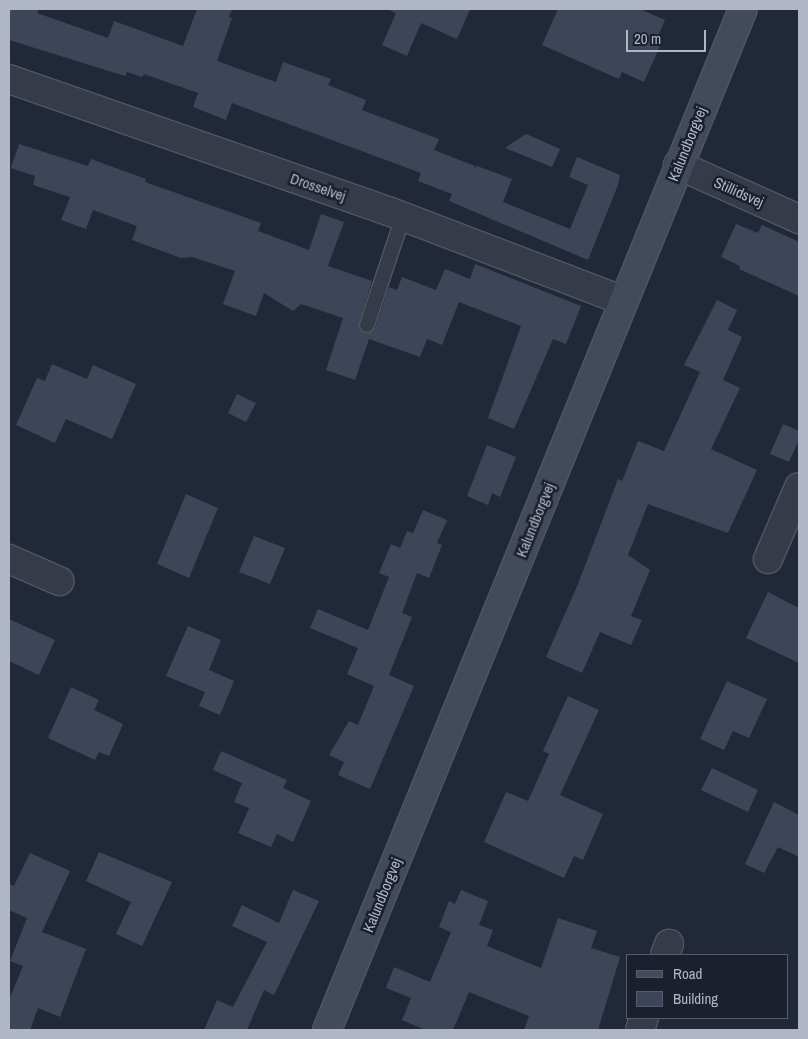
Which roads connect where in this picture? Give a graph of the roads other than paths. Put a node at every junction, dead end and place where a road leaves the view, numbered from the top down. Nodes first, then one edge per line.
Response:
1 (743, 9) edge
2 (9, 79) edge
3 (678, 166) junction
4 (403, 217) junction
5 (799, 219) edge
6 (624, 301) junction
7 (367, 325) dead end
8 (799, 488) edge
9 (9, 559) edge
10 (768, 559) dead end
11 (59, 581) dead end
12 (326, 1030) edge

1 - 3 street, Kalundborgvej
2 - 4 street, Drosselvej
3 - 5 street, Stillidsvej
3 - 6 street, Kalundborgvej
4 - 6 street, Drosselvej
4 - 7 lane
6 - 12 street, Kalundborgvej
8 - 10 street
9 - 11 street

